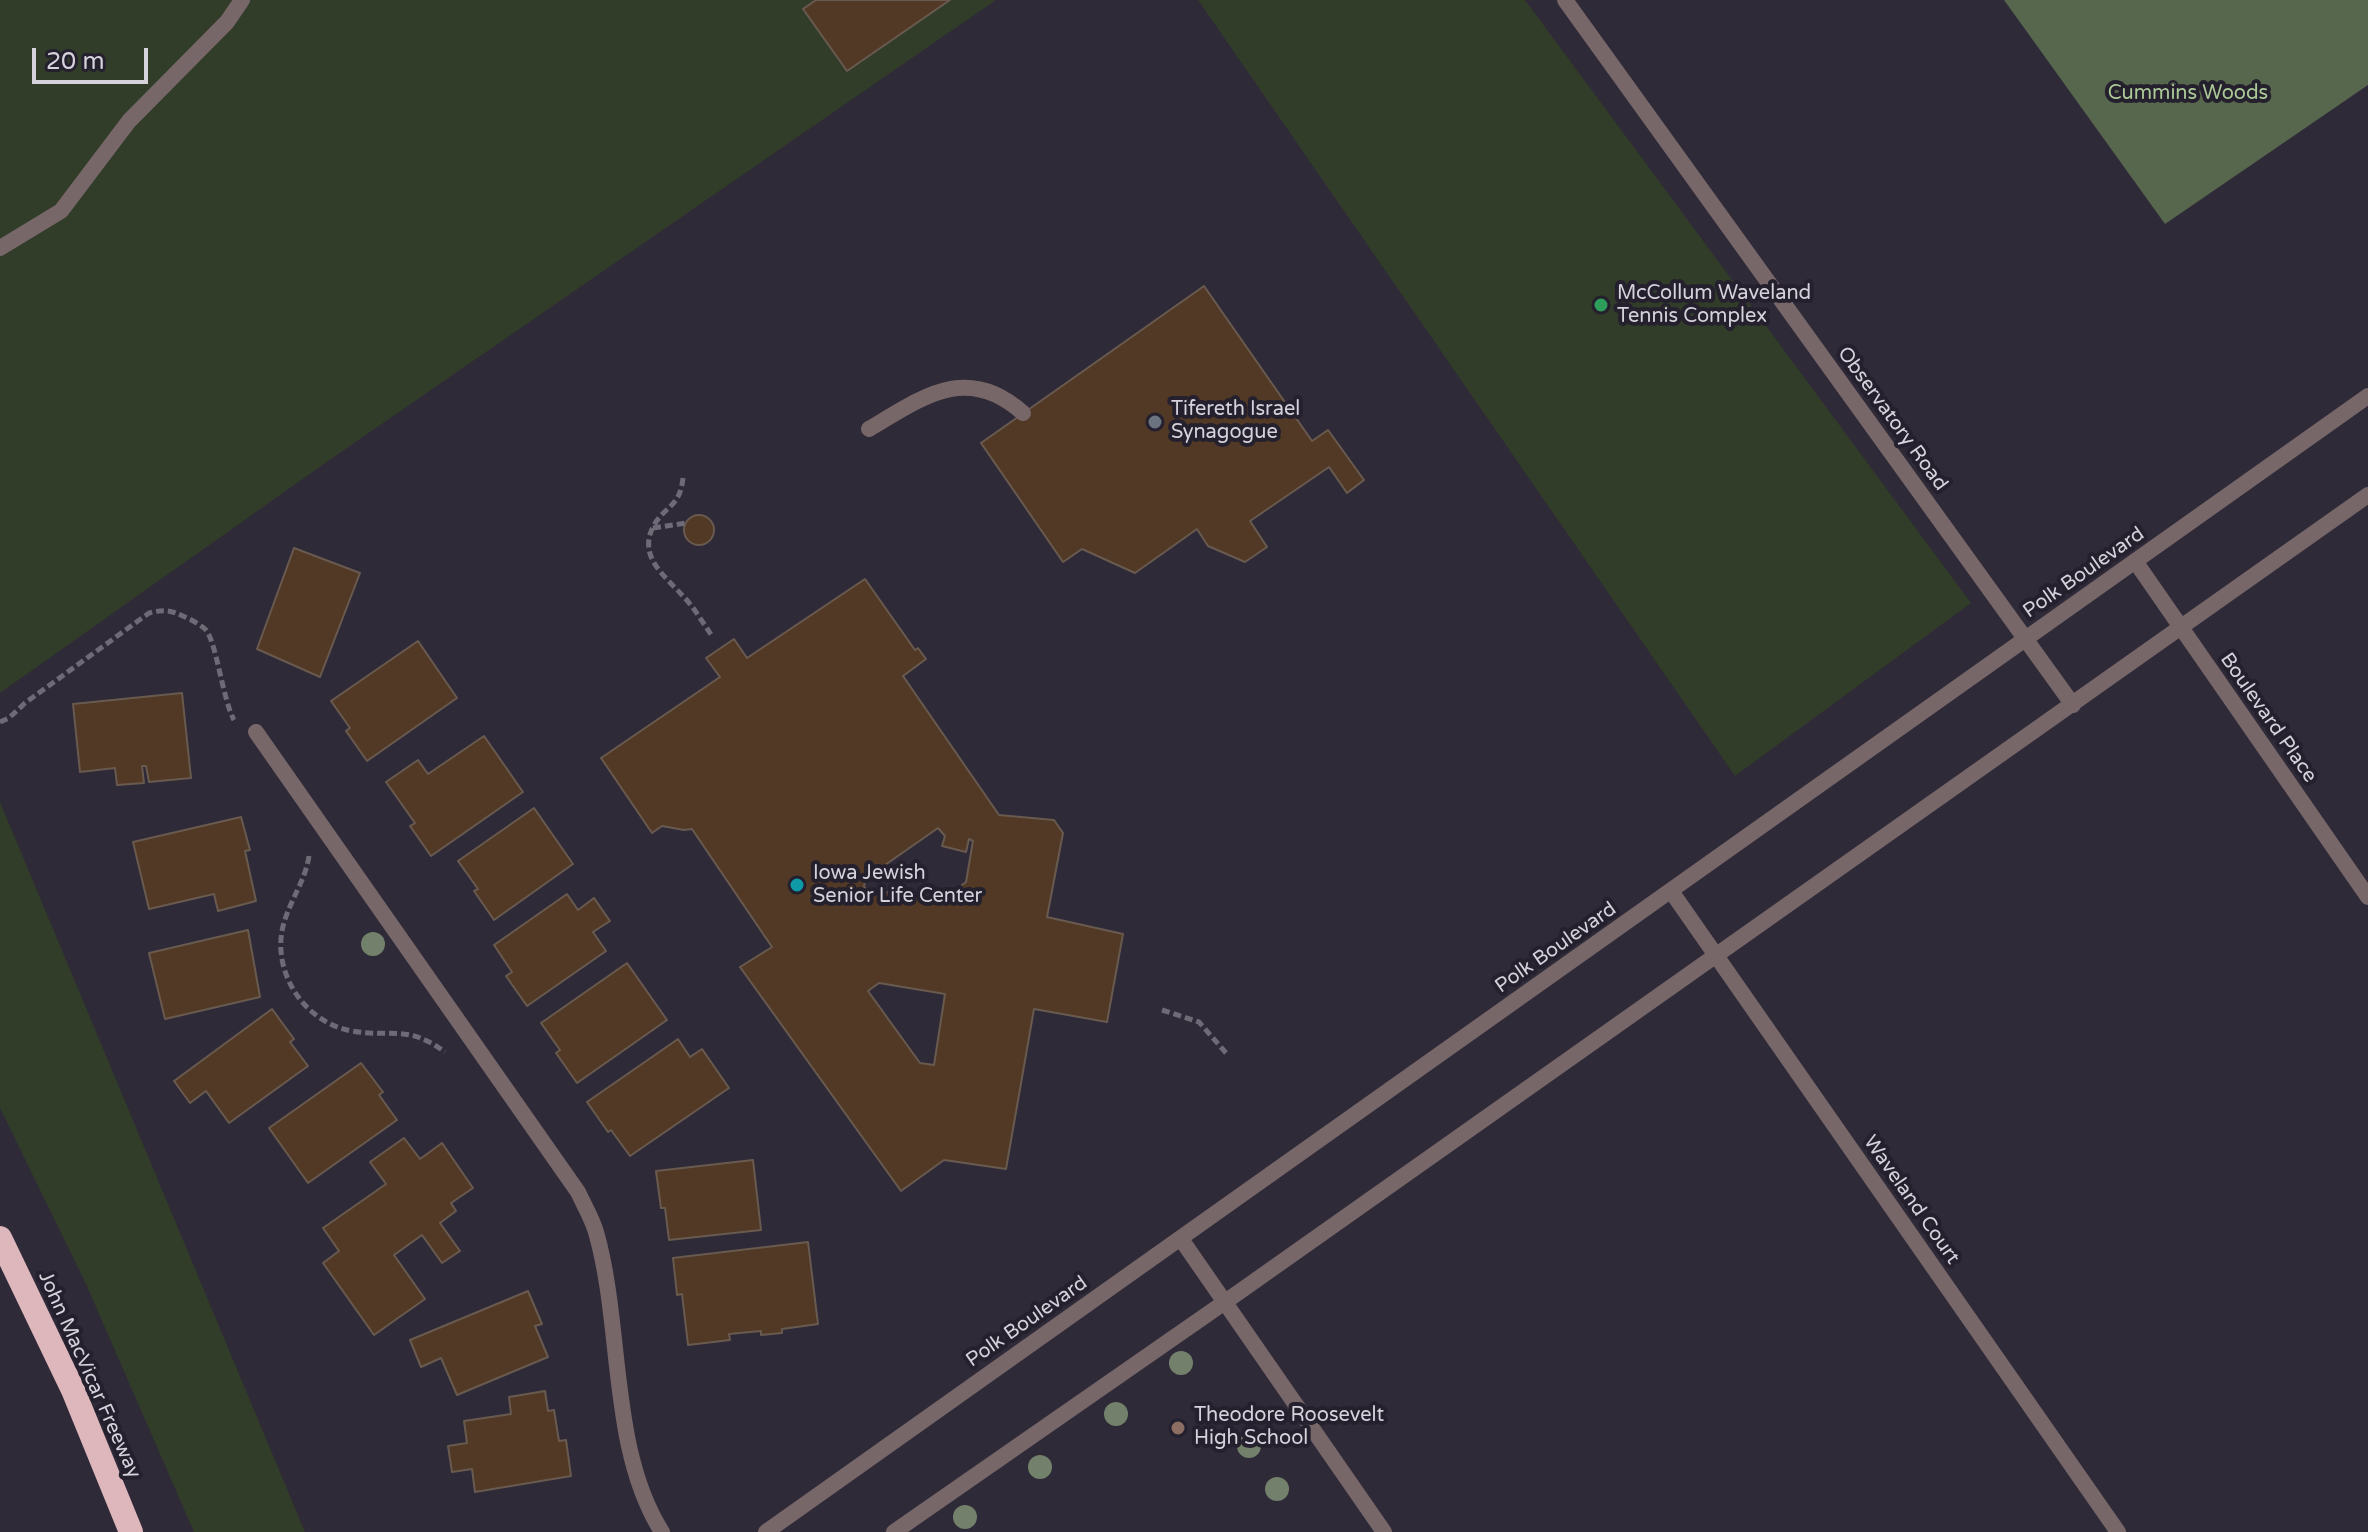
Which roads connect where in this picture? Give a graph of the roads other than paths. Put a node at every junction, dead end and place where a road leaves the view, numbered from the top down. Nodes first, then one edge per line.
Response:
1 (242, 0) edge
2 (1565, 0) edge
3 (0, 248) edge
4 (2368, 396) edge
5 (1023, 413) dead end
6 (869, 429) dead end
7 (2368, 495) edge
8 (2135, 561) junction
9 (2181, 627) junction
10 (2026, 639) junction
11 (2073, 705) junction
12 (248, 731) road end
13 (1671, 891) junction
14 (2368, 897) edge
15 (1716, 955) junction
16 (0, 1238) edge
17 (1181, 1239) junction
18 (1225, 1302) junction
19 (131, 1532) edge
20 (662, 1532) edge
21 (766, 1532) edge
22 (894, 1532) edge
23 (1384, 1532) edge
24 (2118, 1532) edge

1 - 3 street
2 - 10 street, Observatory Road
4 - 8 street, Polk Boulevard
5 - 6 street
7 - 9 street
8 - 9 street, Boulevard Place
8 - 10 street, Polk Boulevard
9 - 11 street
9 - 14 street, Boulevard Place
10 - 11 street, Observatory Road
10 - 13 street, Polk Boulevard
11 - 15 street
12 - 20 street
13 - 15 street, Waveland Court
13 - 17 street, Polk Boulevard
15 - 18 street
15 - 24 street, Waveland Court
16 - 19 highway, John MacVicar Freeway
17 - 18 street
17 - 21 street, Polk Boulevard
18 - 22 street
18 - 23 street

